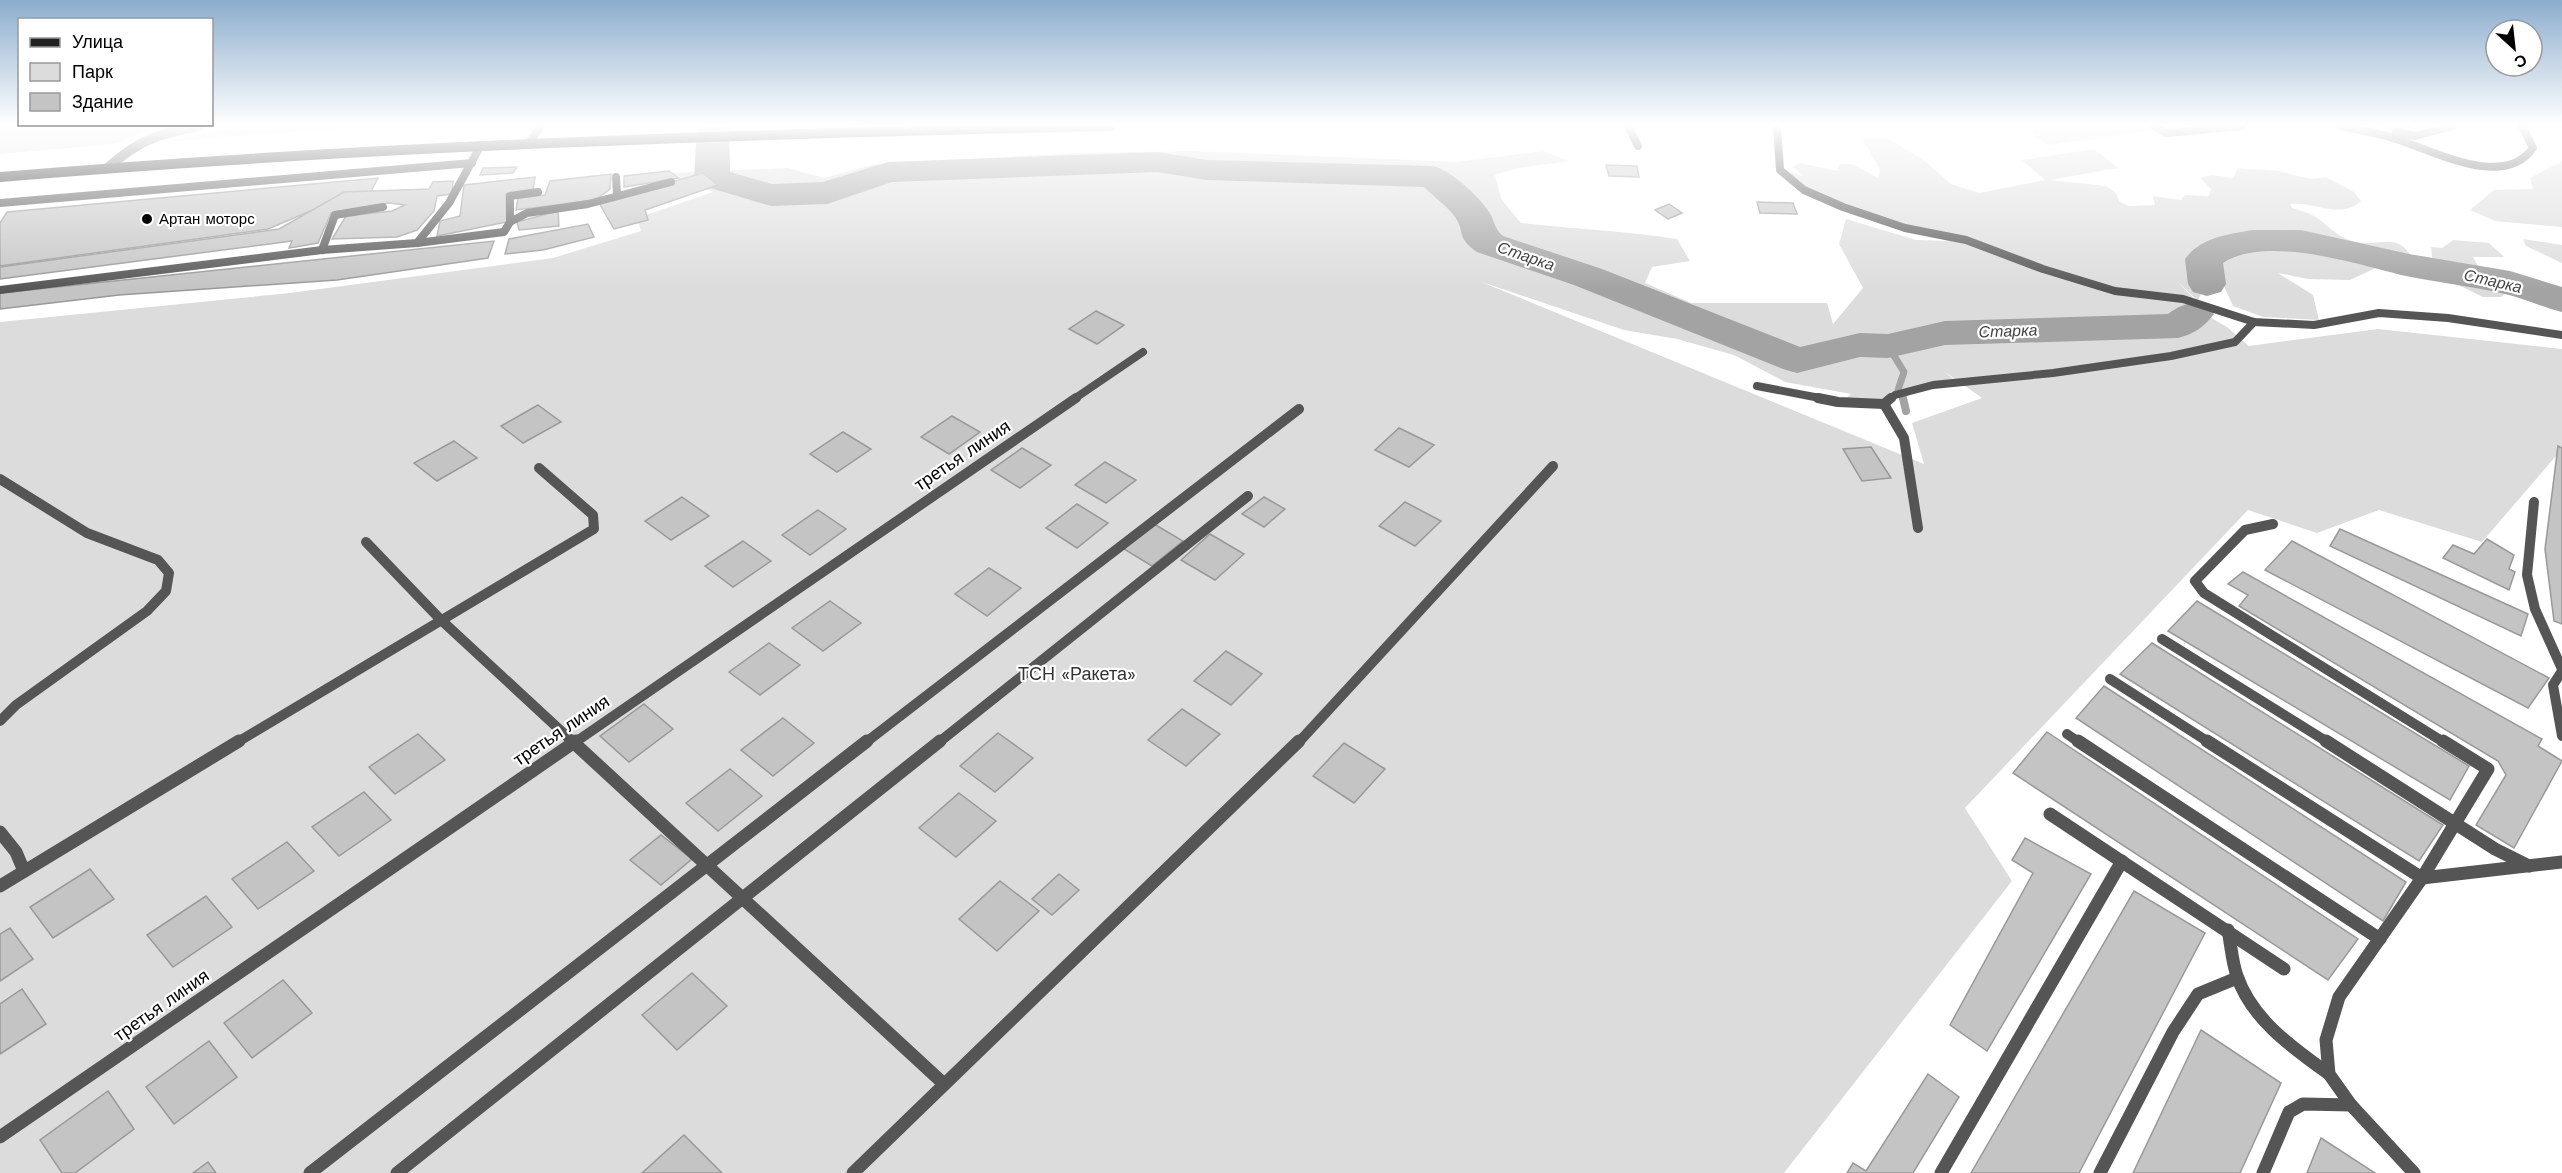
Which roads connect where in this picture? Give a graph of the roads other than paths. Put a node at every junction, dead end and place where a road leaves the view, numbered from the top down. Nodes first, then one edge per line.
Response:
1 (263, 181) edge
2 (462, 181) edge
3 (616, 181) edge
4 (1793, 181) edge
5 (671, 182) dead end
6 (538, 192) dead end
7 (617, 195) junction
8 (0, 203) edge
9 (383, 207) dead end
10 (510, 222) junction
11 (417, 243) junction
12 (322, 250) junction
13 (0, 290) edge
14 (2254, 322) junction
15 (2562, 335) edge
16 (1143, 352) dead end
17 (1757, 386) dead end
18 (1884, 404) junction
19 (1299, 409) dead end
20 (1553, 466) dead end
21 (539, 468) dead end
22 (0, 479) edge
23 (1248, 496) dead end
24 (2534, 502) dead end
25 (2273, 524) dead end
26 (1918, 528) dead end
27 (366, 542) dead end
28 (440, 619) junction
29 (2162, 639) dead end
30 (2562, 670) edge
31 (2110, 679) dead end
32 (0, 721) edge
33 (2067, 734) dead end
34 (2562, 735) edge
35 (573, 743) junction
36 (2050, 814) dead end
37 (2455, 824) junction
38 (0, 832) edge
39 (2122, 861) junction
40 (2562, 862) edge
41 (705, 866) junction
42 (2529, 866) junction
43 (24, 871) junction
44 (2422, 878) junction
45 (0, 886) edge
46 (742, 899) junction
47 (2228, 930) junction
48 (2380, 939) junction
49 (2284, 969) dead end
50 (2237, 978) junction
51 (2329, 1074) junction
52 (945, 1084) junction
53 (2351, 1105) junction
54 (0, 1137) edge
55 (310, 1173) edge
56 (397, 1173) edge
57 (853, 1173) edge
58 (1941, 1173) edge
59 (2100, 1173) edge
60 (2263, 1173) edge
61 (2414, 1173) edge

1 - 8 lane
2 - 11 lane
3 - 7 lane
4 - 14 lane
5 - 7 lane
6 - 10 lane
7 - 10 lane
9 - 12 lane
10 - 11 lane
11 - 12 lane
12 - 13 lane
14 - 15 lane
14 - 18 lane
16 - 35 lane, третья линия
17 - 18 lane
18 - 26 lane
19 - 41 lane
20 - 52 lane
21 - 28 lane
22 - 32 lane
23 - 46 lane
24 - 30 lane
25 - 37 lane
27 - 28 lane
28 - 35 lane
28 - 43 lane
29 - 37 lane
30 - 34 lane
31 - 44 lane
33 - 48 lane
35 - 41 lane
35 - 54 lane, третья линия
36 - 39 lane
37 - 42 lane
37 - 44 lane
38 - 43 lane
39 - 47 lane
39 - 58 lane
40 - 42 lane
41 - 46 lane
41 - 55 lane
42 - 44 lane
43 - 45 lane
44 - 48 lane
46 - 52 lane
46 - 56 lane
47 - 49 lane
47 - 50 lane
48 - 51 lane
50 - 51 lane
50 - 59 lane
51 - 53 lane
52 - 57 lane
53 - 60 lane
53 - 61 lane

